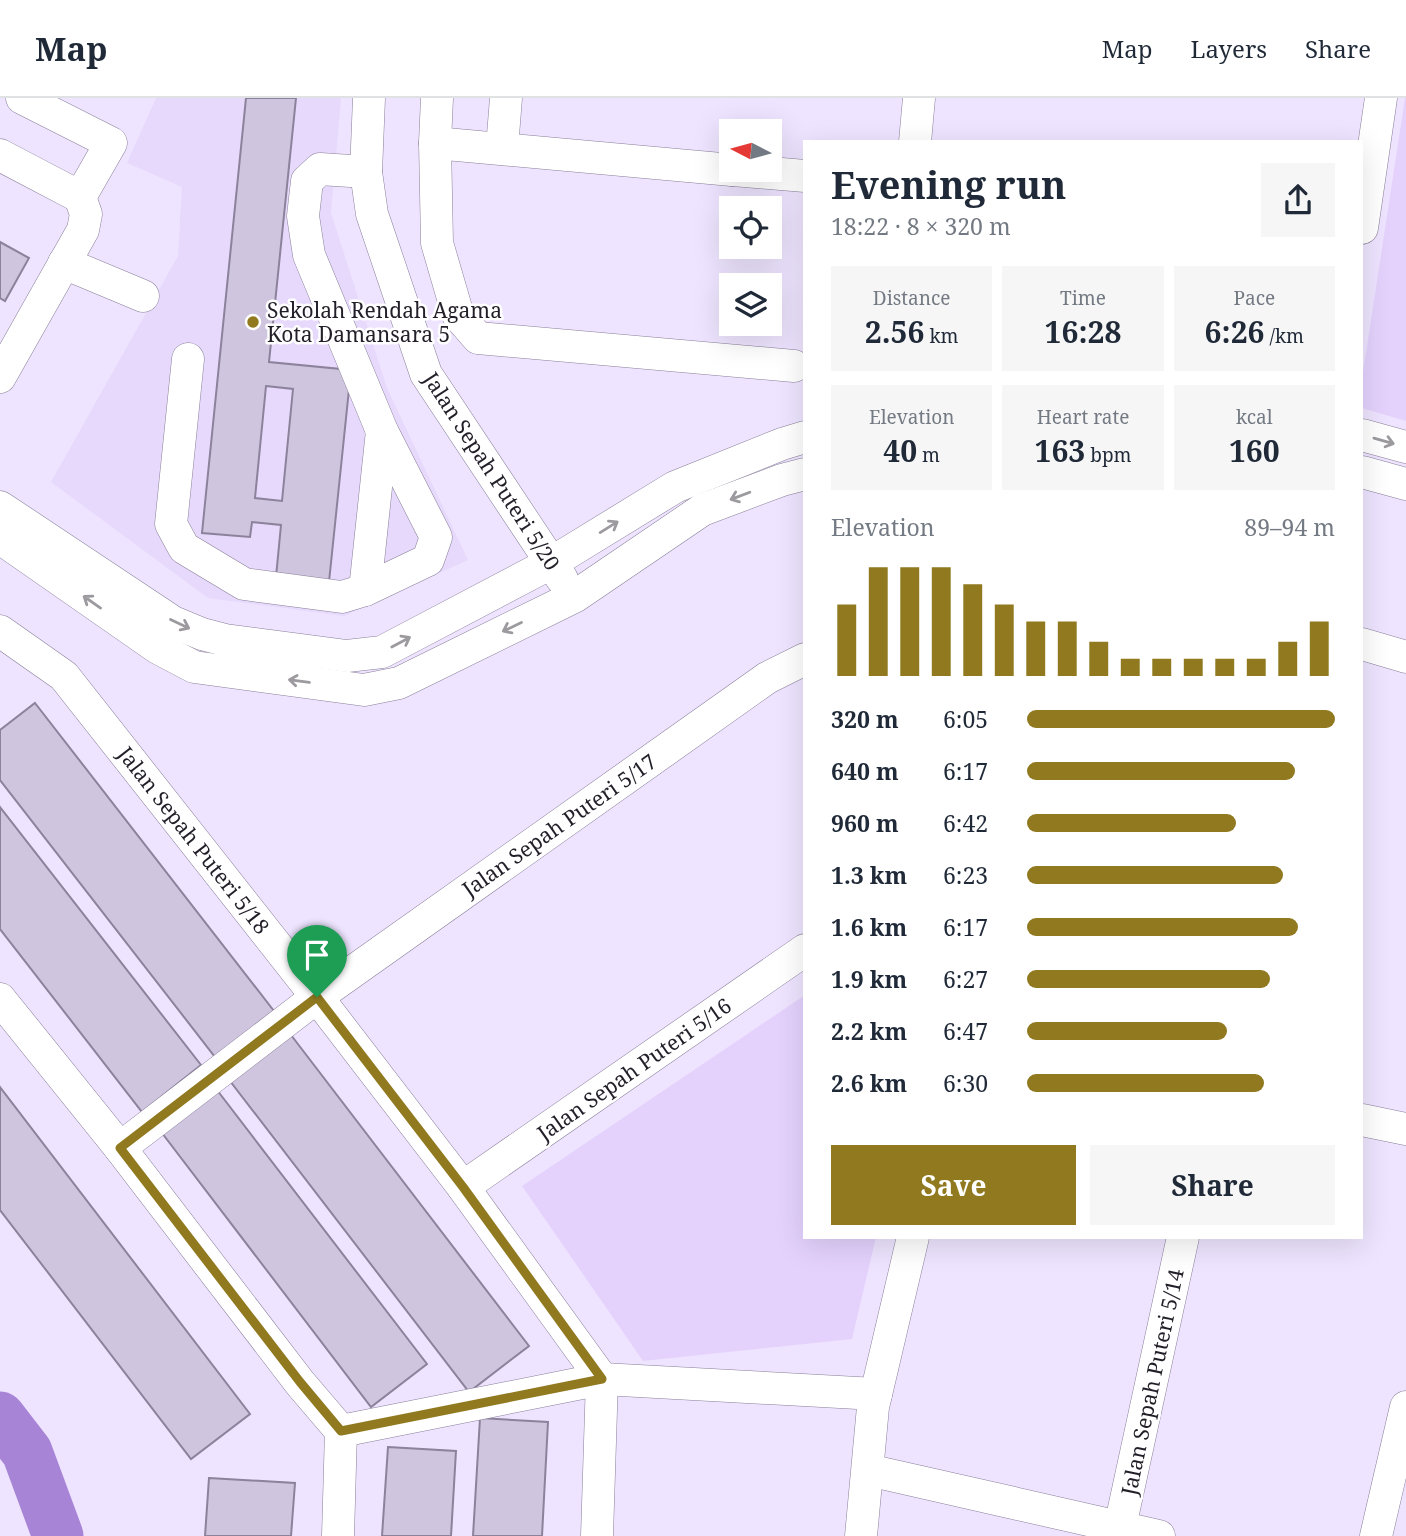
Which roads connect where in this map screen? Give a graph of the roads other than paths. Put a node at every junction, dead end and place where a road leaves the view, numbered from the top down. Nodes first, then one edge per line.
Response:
1 (22, 98) edge
2 (369, 98) edge
3 (437, 98) edge
4 (506, 98) edge
5 (919, 98) edge
6 (1381, 98) edge
7 (915, 140) edge
8 (435, 143) junction
9 (502, 148) junction
10 (0, 155) edge
11 (719, 169) edge
12 (366, 172) junction
13 (782, 174) edge
14 (803, 176) edge
15 (80, 197) junction
16 (1363, 221) edge
17 (64, 263) junction
18 (143, 296) dead end
19 (187, 359) dead end
20 (794, 366) dead end
21 (0, 377) edge
22 (382, 431) junction
23 (1363, 435) edge
24 (803, 438) edge
25 (1406, 447) edge
26 (1363, 472) edge
27 (803, 475) edge
28 (1406, 484) edge
29 (0, 507) edge
30 (0, 538) edge
31 (551, 563) junction
32 (365, 590) junction
33 (574, 597) junction
34 (0, 631) edge
35 (1363, 644) edge
36 (1406, 657) edge
37 (803, 660) edge
38 (803, 951) edge
39 (317, 997) junction
40 (0, 999) edge
41 (1363, 1119) edge
42 (1406, 1129) edge
43 (120, 1148) junction
44 (463, 1187) junction
45 (914, 1239) edge
46 (1183, 1239) edge
47 (602, 1379) junction
48 (876, 1394) junction
49 (1406, 1407) edge
50 (341, 1431) junction
51 (868, 1470) junction
52 (1120, 1527) junction
53 (338, 1536) edge
54 (597, 1536) edge
55 (862, 1536) edge
56 (1159, 1536) edge
57 (1376, 1536) edge

1 - 15 street
2 - 12 street, Jalan Sepah Puteri 5/20
3 - 8 street
4 - 9 street
5 - 7 street
6 - 16 street
8 - 9 street
8 - 20 street
9 - 11 street
10 - 15 street
12 - 22 street
12 - 31 street, Jalan Sepah Puteri 5/20
13 - 14 street
15 - 17 street
17 - 18 street
17 - 21 street
19 - 32 street
22 - 32 street
22 - 32 street
23 -> 25 street
31 -> 24 street
26 - 28 street
27 -> 33 street
29 -> 31 street
33 -> 30 street
31 - 33 street, Jalan Sepah Puteri 5/20
34 - 39 street, Jalan Sepah Puteri 5/18
35 - 36 street
37 - 39 street, Jalan Sepah Puteri 5/17
38 - 44 street, Jalan Sepah Puteri 5/16
39 - 43 street, Jalan Sepah Puteri 5/17
39 - 44 street, Jalan Sepah Puteri 5/18
40 - 43 street
41 - 42 street
43 - 50 street
44 - 47 street, Jalan Sepah Puteri 5/18
45 - 48 street
46 - 52 street, Jalan Sepah Puteri 5/14
47 - 48 street
47 - 50 street
47 - 54 street
48 - 51 street
49 - 57 street
50 - 53 street
51 - 52 street
51 - 55 street
52 - 56 street

